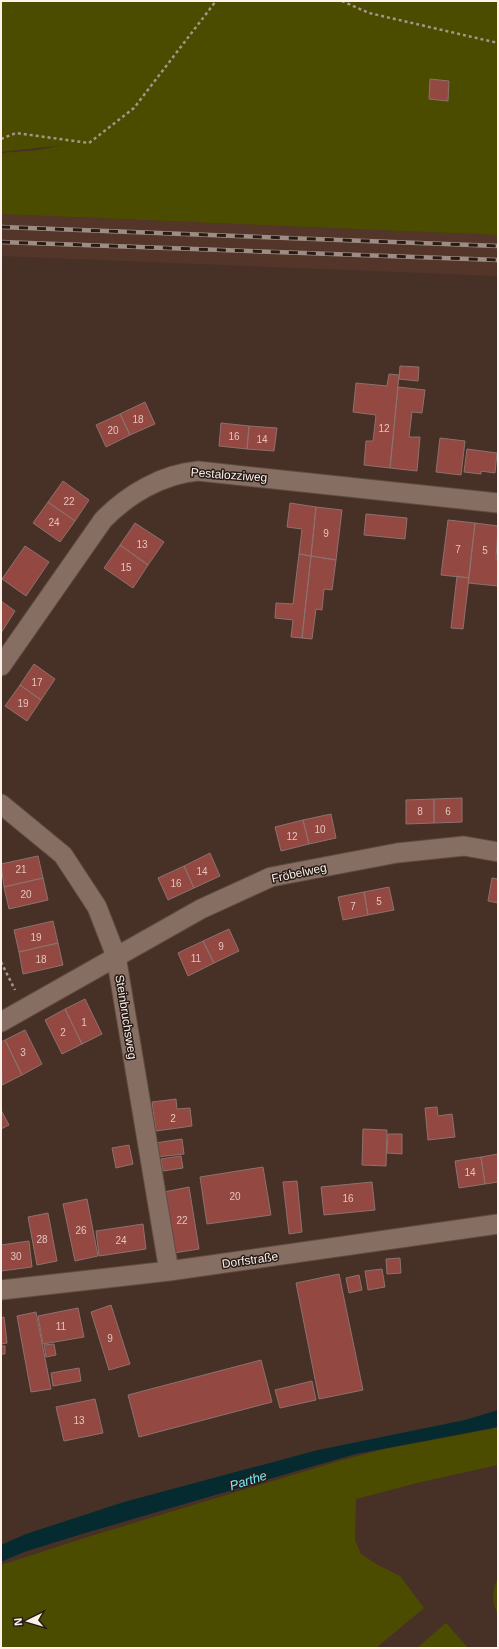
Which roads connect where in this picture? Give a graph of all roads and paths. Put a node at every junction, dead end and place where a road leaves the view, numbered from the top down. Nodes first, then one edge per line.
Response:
1 (216, 1) edge
2 (342, 1) edge
3 (498, 43) edge
4 (1, 139) edge
5 (498, 503) edge
6 (1, 666) edge
7 (1, 804) edge
8 (498, 852) edge
9 (116, 956) junction
10 (1, 962) edge
11 (24, 1009) junction
12 (1, 1022) edge
13 (498, 1224) edge
14 (169, 1271) junction
15 (1, 1290) edge

1 - 4 path
2 - 3 path
5 - 6 street, Pestalozziweg
7 - 9 street, Steinbruchsweg
8 - 9 street, Fröbelweg
9 - 11 street, Fröbelweg
9 - 14 street, Steinbruchsweg
10 - 11 path
11 - 12 street, Fröbelweg
13 - 14 street, Dorfstraße
14 - 15 street, Dorfstraße

